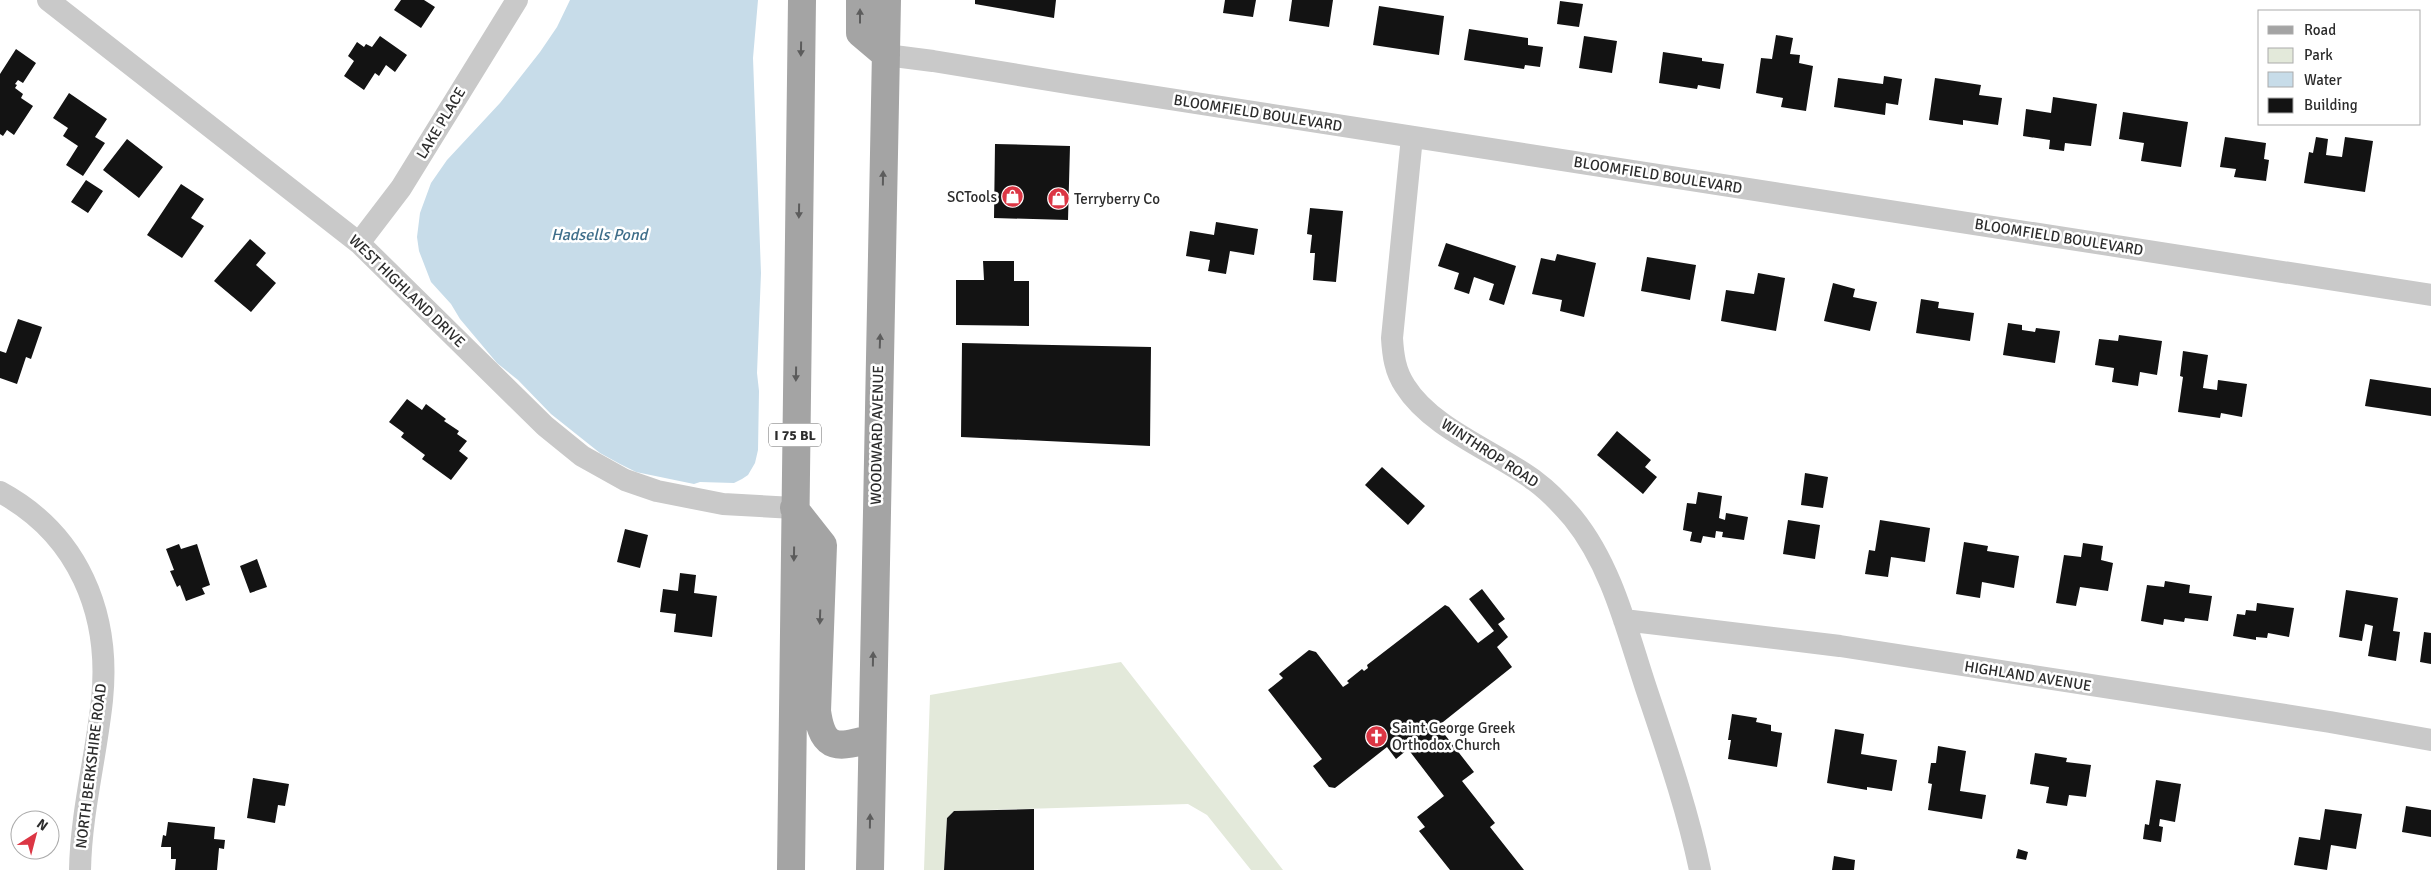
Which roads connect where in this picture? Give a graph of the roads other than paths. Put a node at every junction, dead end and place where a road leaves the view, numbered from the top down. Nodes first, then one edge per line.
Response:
1 (48, 0) edge
2 (517, 0) edge
3 (802, 0) edge
4 (860, 0) edge
5 (887, 0) edge
6 (886, 55) junction
7 (1412, 137) junction
8 (359, 243) junction
9 (2431, 295) edge
10 (0, 492) edge
11 (794, 508) junction
12 (1624, 620) junction
13 (872, 738) junction
14 (2431, 740) edge
15 (80, 870) edge
16 (791, 870) edge
17 (870, 870) edge
18 (1700, 870) edge

1 - 8 street, WEST HIGHLAND DRIVE
2 - 8 street, LAKE PLACE
3 -> 11 main road, I 75 BL
6 -> 4 main road
5 - 6 main road, WOODWARD AVENUE
6 - 7 street, BLOOMFIELD BOULEVARD
13 -> 6 main road, WOODWARD AVENUE
7 - 9 street, BLOOMFIELD BOULEVARD
7 - 12 street, WINTHROP ROAD
8 - 11 street, WEST HIGHLAND DRIVE
10 - 15 street, NORTH BERKSHIRE ROAD
11 -> 13 main road
11 -> 16 main road, I 75 BL
12 - 14 street, HIGHLAND AVENUE
12 - 18 street, WINTHROP ROAD
17 -> 13 main road, WOODWARD AVENUE

